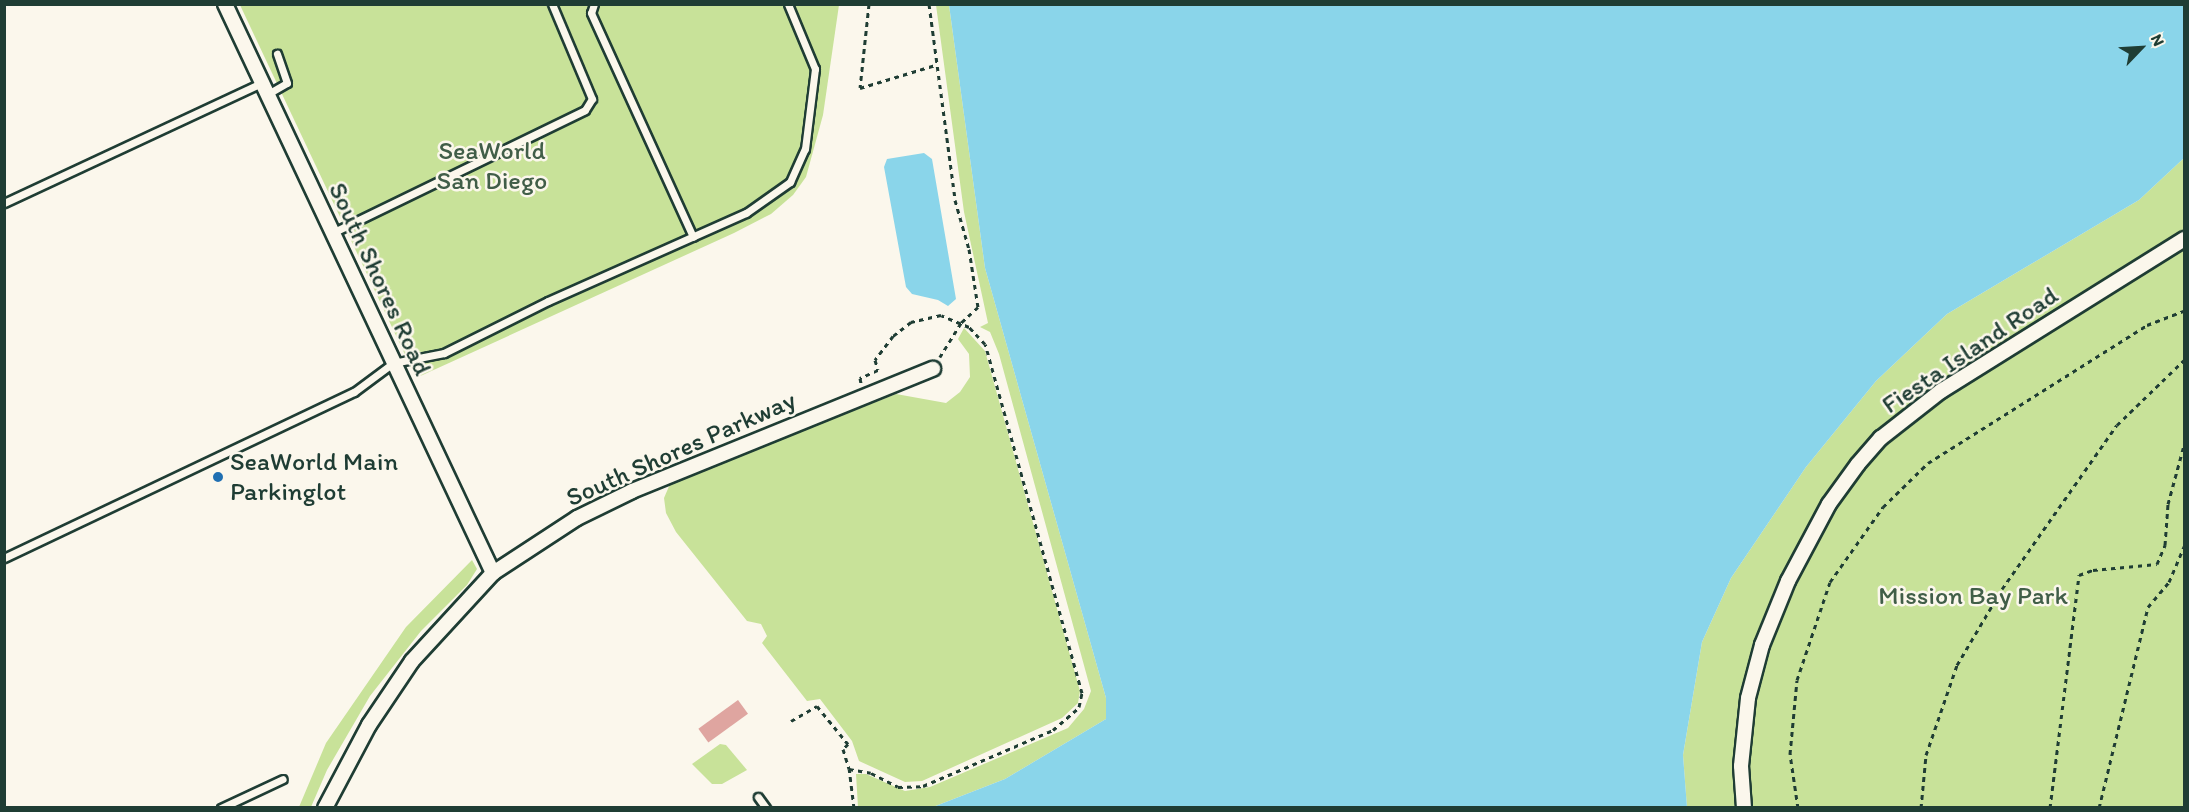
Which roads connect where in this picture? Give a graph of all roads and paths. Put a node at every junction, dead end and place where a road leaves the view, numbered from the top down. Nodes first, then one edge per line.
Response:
1 (225, 4) edge
2 (552, 4) edge
3 (594, 4) edge
4 (788, 4) edge
5 (869, 4) edge
6 (928, 4) edge
7 (277, 54) dead end
8 (936, 64) junction
9 (263, 89) junction
10 (4, 203) edge
11 (331, 233) junction
12 (693, 237) junction
13 (2184, 239) edge
14 (2184, 310) edge
15 (961, 323) junction
16 (2184, 360) edge
17 (393, 363) junction
18 (933, 369) joint
19 (865, 396) junction
20 (2184, 445) edge
21 (2184, 546) edge
22 (4, 558) edge
23 (493, 573) junction
24 (791, 722) dead end
25 (849, 769) junction
26 (283, 779) dead end
27 (758, 797) dead end
28 (221, 807) edge
29 (325, 807) edge
30 (766, 807) edge
31 (854, 807) edge
32 (1744, 807) edge
33 (1798, 807) edge
34 (1921, 807) edge
35 (2050, 807) edge
36 (2099, 807) edge

1 - 9 street, South Shores Road
2 - 11 lane
3 - 12 lane
4 - 12 lane
5 - 8 path
6 - 8 path
7 - 9 lane
8 - 15 path
9 - 10 lane
9 - 11 street, South Shores Road
11 - 17 street, South Shores Road
12 - 17 lane
13 - 32 street, Fiesta Island Road
14 - 33 path
15 - 18 path
15 - 19 path
15 - 25 path
16 - 34 path
17 - 22 lane
17 - 23 street, South Shores Road
18 - 19 street, South Shores Parkway
19 - 23 street, South Shores Parkway
20 - 35 path
21 - 36 path
23 - 29 street, South Shores Parkway
24 - 25 path
25 - 31 path
26 - 28 lane
27 - 30 lane

